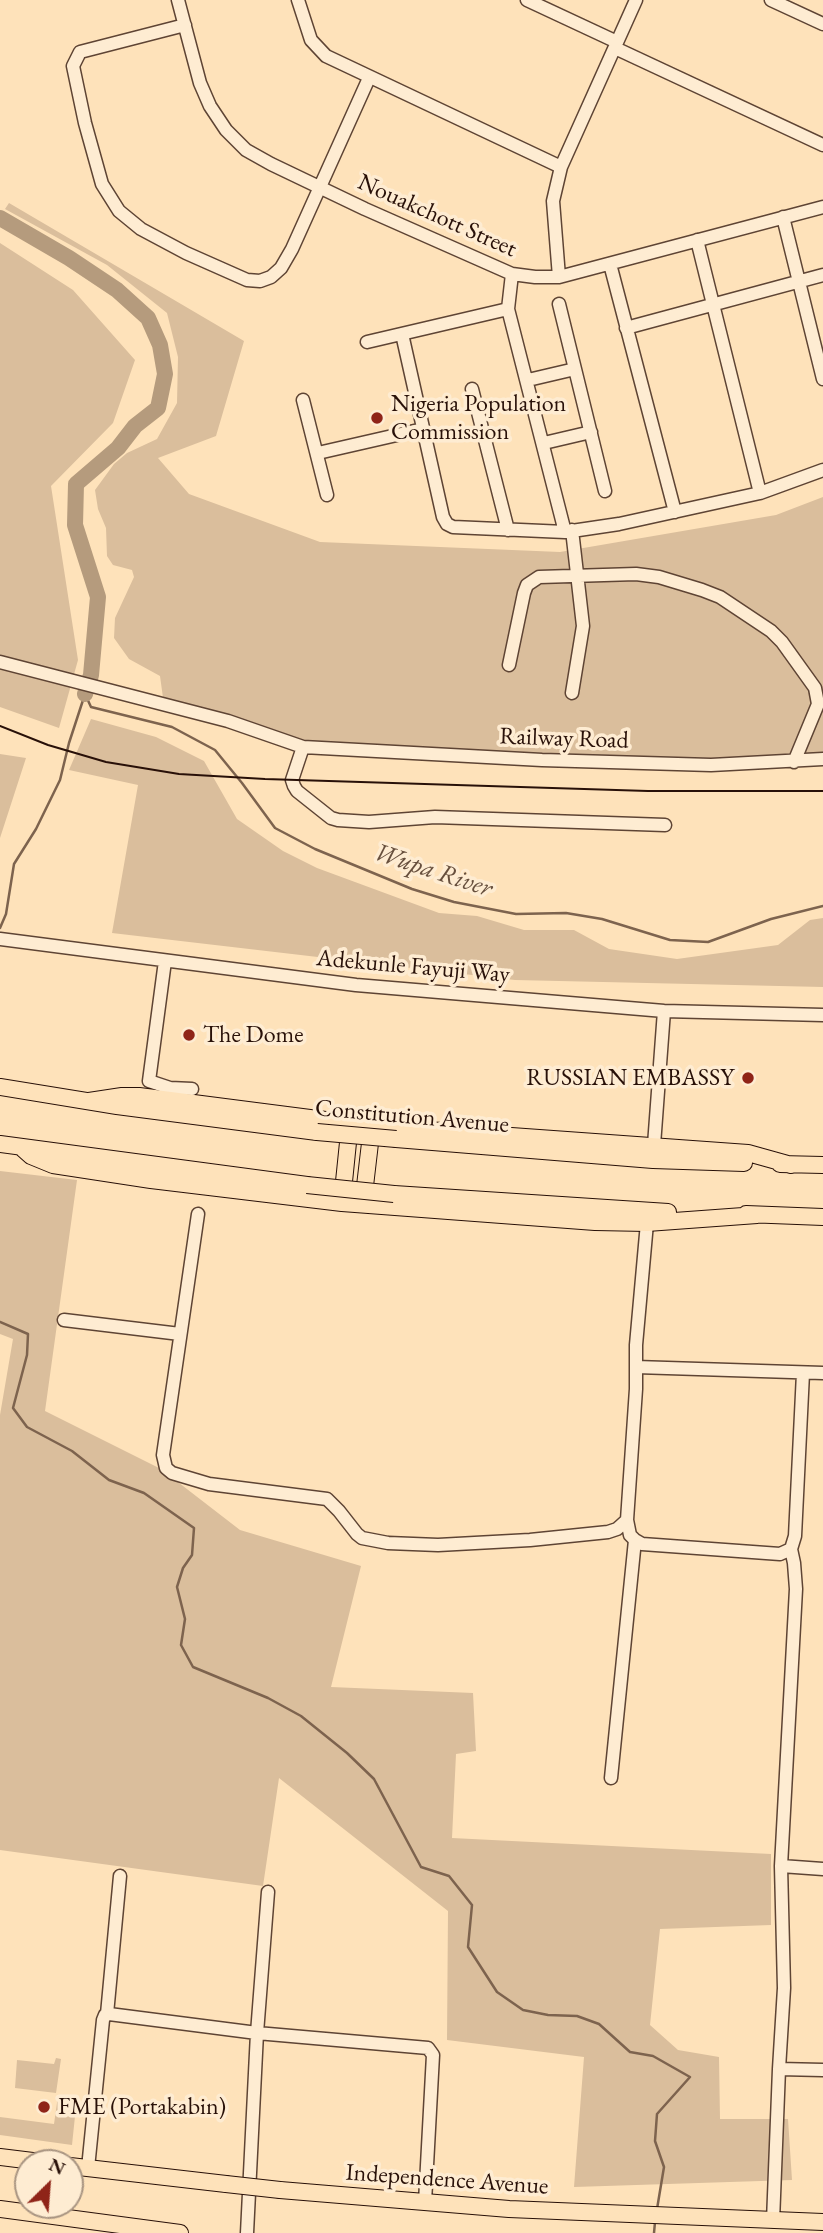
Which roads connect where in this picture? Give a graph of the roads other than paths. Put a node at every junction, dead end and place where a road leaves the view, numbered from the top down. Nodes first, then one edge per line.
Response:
1 (178, 0) edge
2 (298, 0) edge
3 (527, 0) edge
4 (636, 0) edge
5 (771, 0) edge
6 (823, 24) edge
7 (185, 25) junction
8 (616, 45) junction
9 (369, 78) junction
10 (822, 143) edge
11 (561, 167) junction
12 (320, 187) junction
13 (823, 207) edge
14 (783, 217) junction
15 (697, 240) junction
16 (610, 264) junction
17 (512, 274) junction
18 (823, 275) edge
19 (559, 276) junction
20 (799, 281) junction
21 (559, 304) dead end
22 (713, 306) junction
23 (508, 309) junction
24 (626, 328) junction
25 (402, 334) junction
26 (367, 342) dead end
27 (575, 369) junction
28 (823, 379) edge
29 (528, 380) junction
30 (472, 389) dead end
31 (303, 400) dead end
32 (422, 429) junction
33 (591, 432) junction
34 (544, 443) junction
35 (318, 453) junction
36 (823, 470) edge
37 (605, 491) dead end
38 (760, 493) junction
39 (327, 495) dead end
40 (675, 512) junction
41 (508, 530) junction
42 (569, 531) junction
43 (578, 574) junction
44 (0, 662) edge
45 (509, 665) dead end
46 (572, 693) dead end
47 (303, 747) junction
48 (823, 760) edge
49 (794, 762) junction
50 (665, 825) dead end
51 (0, 939) edge
52 (165, 961) junction
53 (664, 1011) junction
54 (823, 1015) edge
55 (6, 1088) edge
56 (192, 1090) dead end
57 (89, 1101) junction
58 (350, 1123) junction
59 (372, 1126) junction
60 (654, 1145) junction
61 (8, 1146) edge
62 (791, 1165) junction
63 (823, 1165) edge
64 (342, 1203) junction
65 (362, 1205) junction
66 (198, 1214) dead end
67 (757, 1215) junction
68 (823, 1217) edge
69 (647, 1223) junction
70 (64, 1320) dead end
71 (180, 1334) junction
72 (636, 1367) junction
73 (803, 1373) junction
74 (823, 1373) edge
75 (627, 1520) junction
76 (635, 1540) junction
77 (790, 1549) junction
78 (611, 1778) dead end
79 (781, 1866) junction
80 (823, 1869) edge
81 (120, 1876) dead end
82 (268, 1892) dead end
83 (107, 2014) junction
84 (257, 2033) junction
85 (779, 2069) junction
86 (823, 2070) edge
87 (84, 2168) edge
88 (88, 2168) junction
89 (425, 2202) junction
90 (0, 2209) edge
91 (773, 2221) junction
92 (823, 2222) edge
93 (180, 2233) edge
94 (247, 2233) edge

1 - 7 street, Nouakchott Street
2 - 9 street
3 - 8 street
4 - 8 street
5 - 6 street
7 - 12 street, Nouakchott Street
7 - 12 street
8 - 10 street
8 - 11 street
9 - 11 street
9 - 12 street
11 - 19 street
12 - 17 street, Nouakchott Street
13 - 14 street, Nouakchott Street
14 - 15 street, Nouakchott Street
14 - 20 street
15 - 16 street, Nouakchott Street
15 - 22 street
16 - 19 street, Nouakchott Street
16 - 24 street
17 - 19 street, Nouakchott Street
17 - 23 street
18 - 20 street
20 - 22 street
20 - 28 street
21 - 27 street
22 - 24 street
22 - 38 street
23 - 25 street
23 - 29 street
24 - 40 street
25 - 26 street
25 - 32 street
27 - 29 street
27 - 33 street
29 - 34 street
30 - 41 street
31 - 35 street
32 - 35 street
32 - 41 street
33 - 34 street
33 - 37 street
34 - 42 street
35 - 39 street
36 - 38 street
38 - 40 street
40 - 42 street
41 - 42 street
42 - 43 street
43 - 45 street
43 - 46 street
43 - 49 street
44 - 47 street, Railway Road
47 - 49 street, Railway Road
47 - 50 street
48 - 49 street, Railway Road
51 - 52 street, Adekunle Fayuji Way
52 - 53 street, Adekunle Fayuji Way
52 - 56 street
53 - 54 street, Adekunle Fayuji Way
53 - 60 street
55 - 57 main road, Constitution Avenue
57 - 58 main road
57 - 62 main road, Constitution Avenue, bridge
58 - 59 main road
58 - 64 main road
59 - 60 main road
59 - 65 main road
60 - 62 main road
61 - 64 main road
61 - 67 main road, bridge
62 - 63 main road, Constitution Avenue
64 - 65 main road
65 - 69 main road
66 - 71 street
67 - 68 main road
67 - 69 main road
69 - 72 street
70 - 71 street
71 - 75 street
72 - 73 street
72 - 75 street
73 - 74 street
73 - 77 street
75 - 76 street
76 - 77 street
76 - 78 street
77 - 79 street
79 - 80 street
79 - 85 street
81 - 83 street
82 - 84 street
83 - 84 street
83 - 88 street
84 - 89 street
84 - 94 street
85 - 86 street
85 - 91 street
87 - 88 main road, Independence Avenue
88 - 89 main road, Independence Avenue, bridge
89 - 91 main road, Independence Avenue
90 - 93 main road
91 - 92 main road, Independence Avenue

